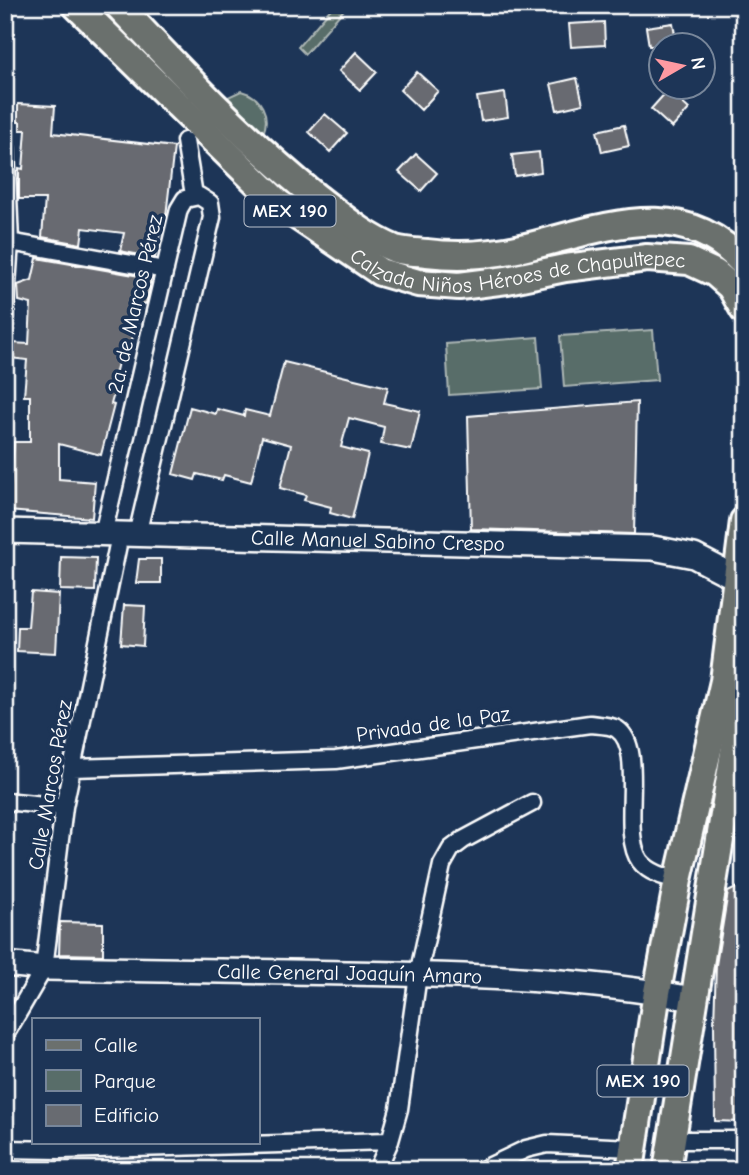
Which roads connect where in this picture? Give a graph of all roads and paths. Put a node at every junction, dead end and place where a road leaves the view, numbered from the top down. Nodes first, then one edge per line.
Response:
1 (76, 5) edge
2 (118, 5) edge
3 (185, 141) dead end
4 (6, 148) edge
5 (194, 195) junction
6 (10, 242) junction
7 (739, 255) edge
8 (689, 261) junction
9 (165, 270) junction
10 (744, 310) edge
11 (5, 315) edge
12 (744, 521) edge
13 (5, 531) edge
14 (120, 535) junction
15 (740, 580) edge
16 (737, 675) edge
17 (72, 768) junction
18 (5, 801) edge
19 (531, 803) dead end
20 (64, 807) junction
21 (678, 880) junction
22 (5, 964) edge
23 (44, 968) junction
24 (426, 975) junction
25 (657, 992) junction
26 (693, 999) junction
27 (5, 1035) edge
28 (670, 1140) junction
29 (744, 1140) edge
30 (390, 1141) junction
31 (5, 1149) edge
32 (631, 1159) edge
33 (377, 1170) edge
34 (482, 1170) edge
35 (667, 1170) edge

1 - 8 main road, Calzada Niños Héroes de Chapultepec / MEX 190
2 - 7 main road, Calzada Niños Héroes de Chapultepec / MEX 190
3 - 5 street
4 - 6 street
5 - 9 street, 2a. de Marcos Pérez
5 - 14 street
6 - 9 street
6 - 11 street
7 - 8 main road
8 - 10 main road, Calzada Niños Héroes de Chapultepec / MEX 190
9 - 14 street, 2a. de Marcos Pérez
12 - 15 main road, MEX 190
13 - 14 street, Calle Manuel Sabino Crespo
14 - 15 street, Calle Manuel Sabino Crespo
14 - 17 street, Calle Marcos Pérez
15 - 16 main road, MEX 190
16 - 21 main road, MEX 190
16 - 26 main road, MEX 190
17 - 20 street, Calle Marcos Pérez
17 - 21 street, Privada de la Paz
18 - 20 street
19 - 24 street
20 - 23 street, Calle Marcos Pérez
21 - 25 main road, MEX 190
22 - 23 street, Calle General Joaquín Amaro
23 - 24 street, Calle General Joaquín Amaro
23 - 27 street, Calle Marcos Pérez
24 - 25 street, Calle General Joaquín Amaro
24 - 30 street
25 - 26 street, Calle General Joaquín Amaro
25 - 32 main road, MEX 190
26 - 28 main road, MEX 190
28 - 29 street
28 - 35 main road, MEX 190
30 - 31 street
30 - 33 street
32 - 34 street

